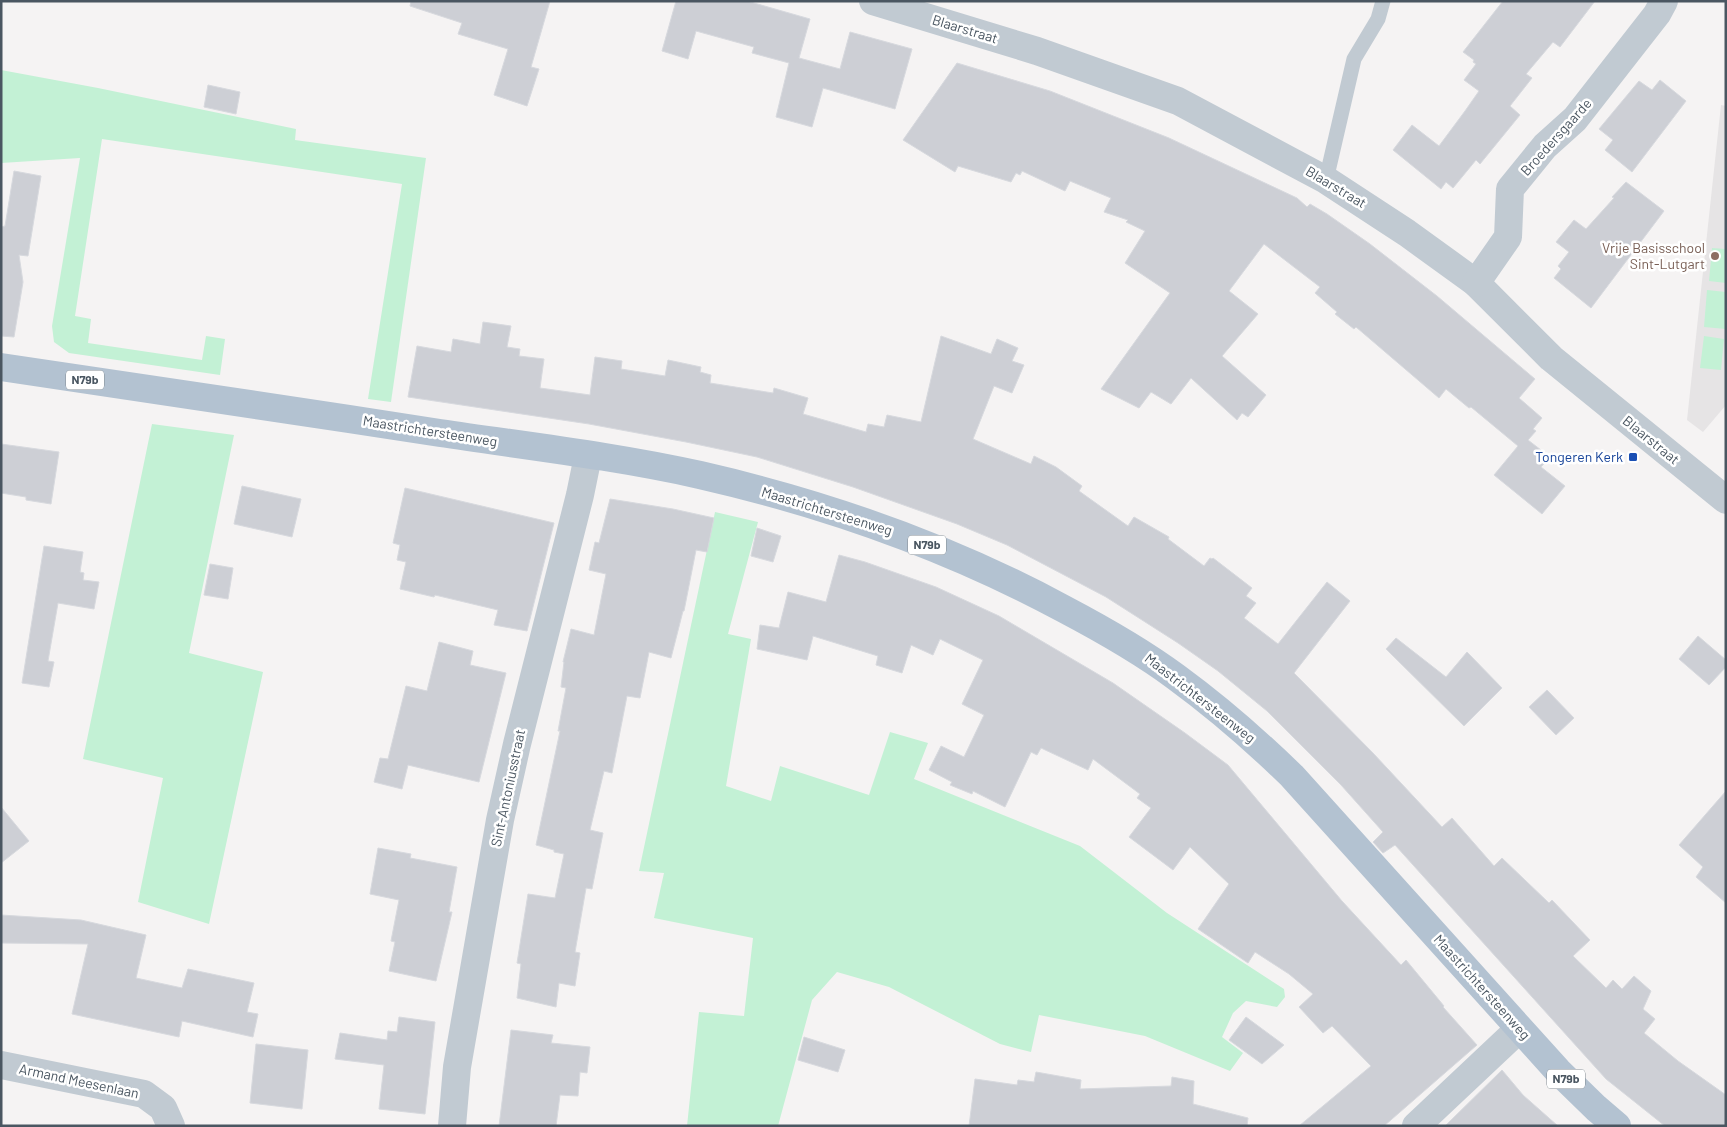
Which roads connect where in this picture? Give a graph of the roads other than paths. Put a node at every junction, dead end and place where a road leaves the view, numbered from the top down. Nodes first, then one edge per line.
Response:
1 (873, 1) edge
2 (1383, 1) edge
3 (1664, 1) edge
4 (1326, 180) junction
5 (1476, 283) junction
6 (1, 367) edge
7 (588, 456) junction
8 (1726, 500) edge
9 (1519, 1029) junction
10 (1, 1065) edge
11 (171, 1126) edge
12 (452, 1126) edge
13 (1416, 1126) edge
14 (1617, 1126) edge

1 - 4 street, Blaarstraat
2 - 4 lane
3 - 5 street, Broedersgaarde
4 - 5 street, Blaarstraat
5 - 8 street, Blaarstraat
6 - 7 main road, Maastrichtersteenweg / N79b
7 - 9 main road, Maastrichtersteenweg / N79b
7 - 12 street, Sint-Antoniusstraat
9 - 13 street
9 - 14 main road, Maastrichtersteenweg / N79b
10 - 11 street, Armand Meesenlaan

